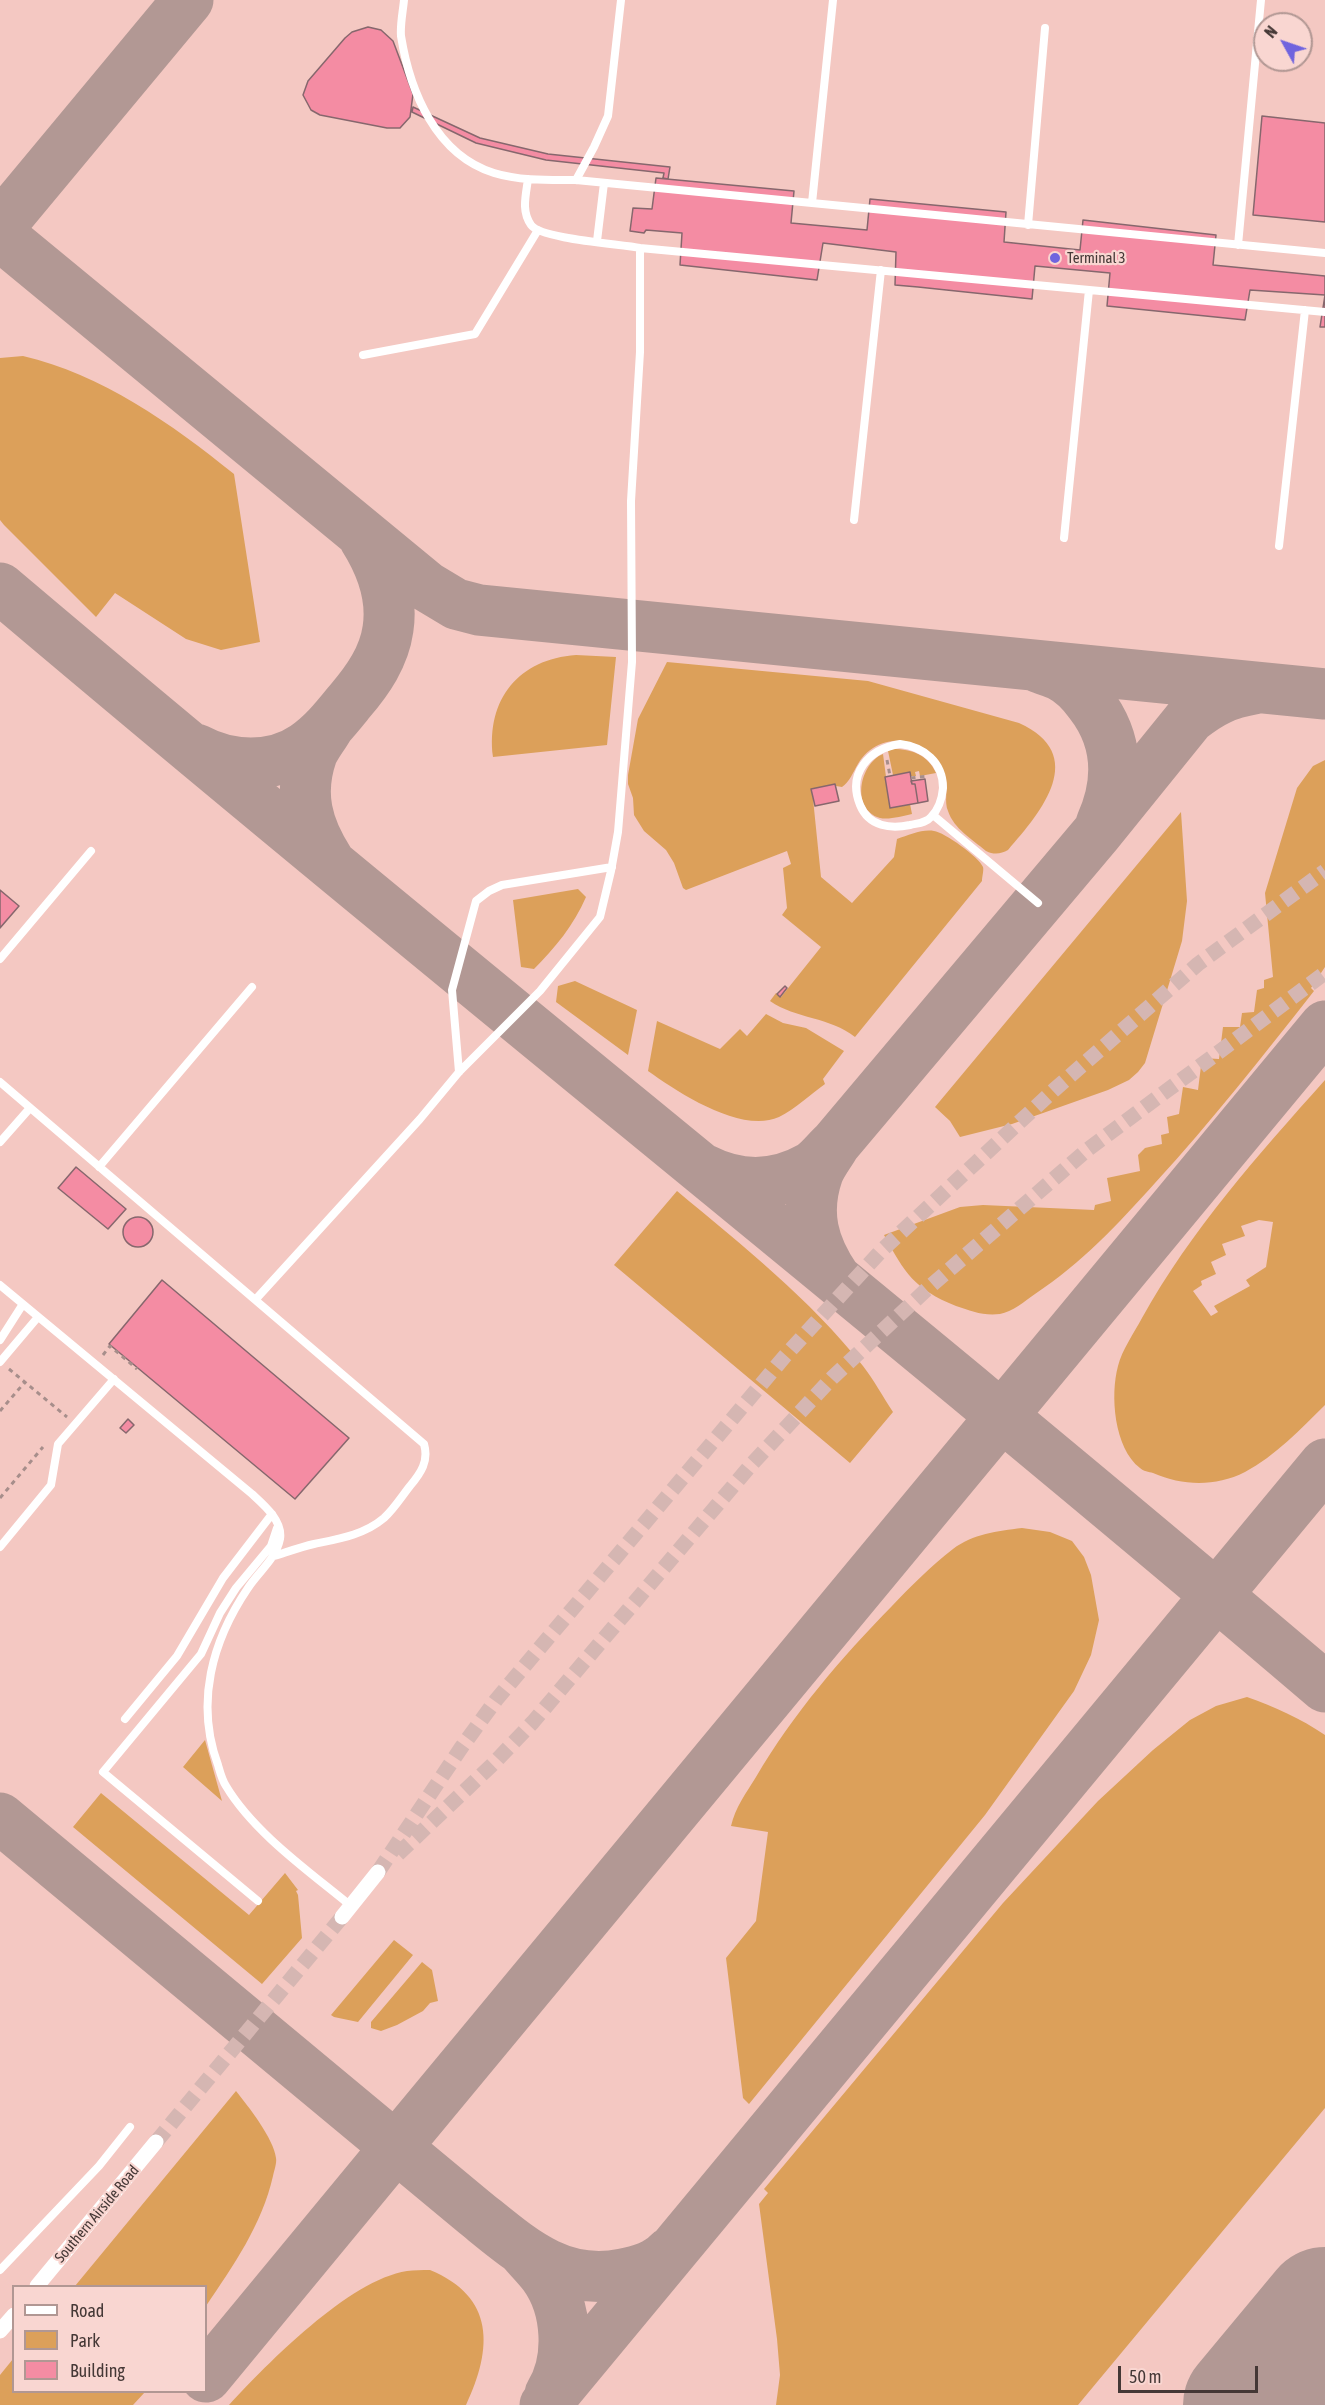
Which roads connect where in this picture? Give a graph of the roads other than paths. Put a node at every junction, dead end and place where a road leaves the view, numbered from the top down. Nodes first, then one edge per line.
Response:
1 (404, 0) edge
2 (621, 0) edge
3 (833, 0) edge
4 (1261, 0) edge
5 (1045, 28) dead end
6 (528, 179) junction
7 (576, 180) junction
8 (604, 183) junction
9 (812, 203) junction
10 (1029, 225) junction
11 (538, 230) junction
12 (597, 241) junction
13 (1238, 245) junction
14 (640, 248) junction
15 (1325, 253) edge
16 (881, 270) junction
17 (1089, 290) junction
18 (1305, 310) junction
19 (1325, 312) edge
20 (363, 355) dead end
21 (854, 520) dead end
22 (1064, 538) dead end
23 (1279, 546) dead end
24 (933, 815) junction
25 (91, 851) dead end
26 (612, 867) junction
27 (1038, 903) dead end
28 (0, 959) edge
29 (252, 987) dead end
30 (459, 1072) junction
31 (0, 1082) edge
32 (30, 1108) junction
33 (0, 1142) edge
34 (99, 1167) junction
35 (0, 1285) edge
36 (256, 1299) junction
37 (23, 1304) junction
38 (38, 1317) junction
39 (0, 1340) edge
40 (0, 1362) edge
41 (114, 1379) junction
42 (272, 1514) junction
43 (278, 1523) junction
44 (0, 1547) edge
45 (274, 1556) junction
46 (125, 1719) dead end
47 (378, 1872) tunnel mouth
48 (258, 1901) dead end
49 (346, 1911) joint
50 (130, 2127) dead end
51 (156, 2142) tunnel mouth
52 (0, 2270) edge
53 (38, 2285) edge
54 (12, 2317) edge
55 (0, 2331) edge

1 - 6 lane
2 - 7 lane
3 - 9 lane
4 - 13 lane
5 - 10 lane
6 - 7 lane
6 - 11 lane
7 - 8 lane
8 - 9 lane
8 - 12 lane
9 - 10 lane
10 - 13 lane
11 - 12 lane
11 - 20 lane
12 - 14 lane
13 - 15 lane
14 - 16 lane
14 - 26 lane
16 - 17 lane
16 - 21 lane
17 - 18 lane
17 - 22 lane
18 - 19 lane
18 - 23 lane
24 - 24 lane
24 - 27 lane
25 - 28 lane
26 - 30 lane
26 - 30 lane
29 - 34 lane
30 - 36 lane
31 - 32 lane
32 - 33 lane
32 - 34 lane
34 - 36 lane
35 - 37 lane
36 - 45 lane
37 - 38 lane
37 - 39 lane
38 - 40 lane
38 - 41 lane
41 - 42 lane
41 - 44 lane
42 - 43 lane
42 - 46 lane
43 - 45 lane
43 - 48 lane
45 - 49 lane
47 - 49 street
50 - 52 lane
51 - 53 street, Southern Airside Road
54 - 55 street

